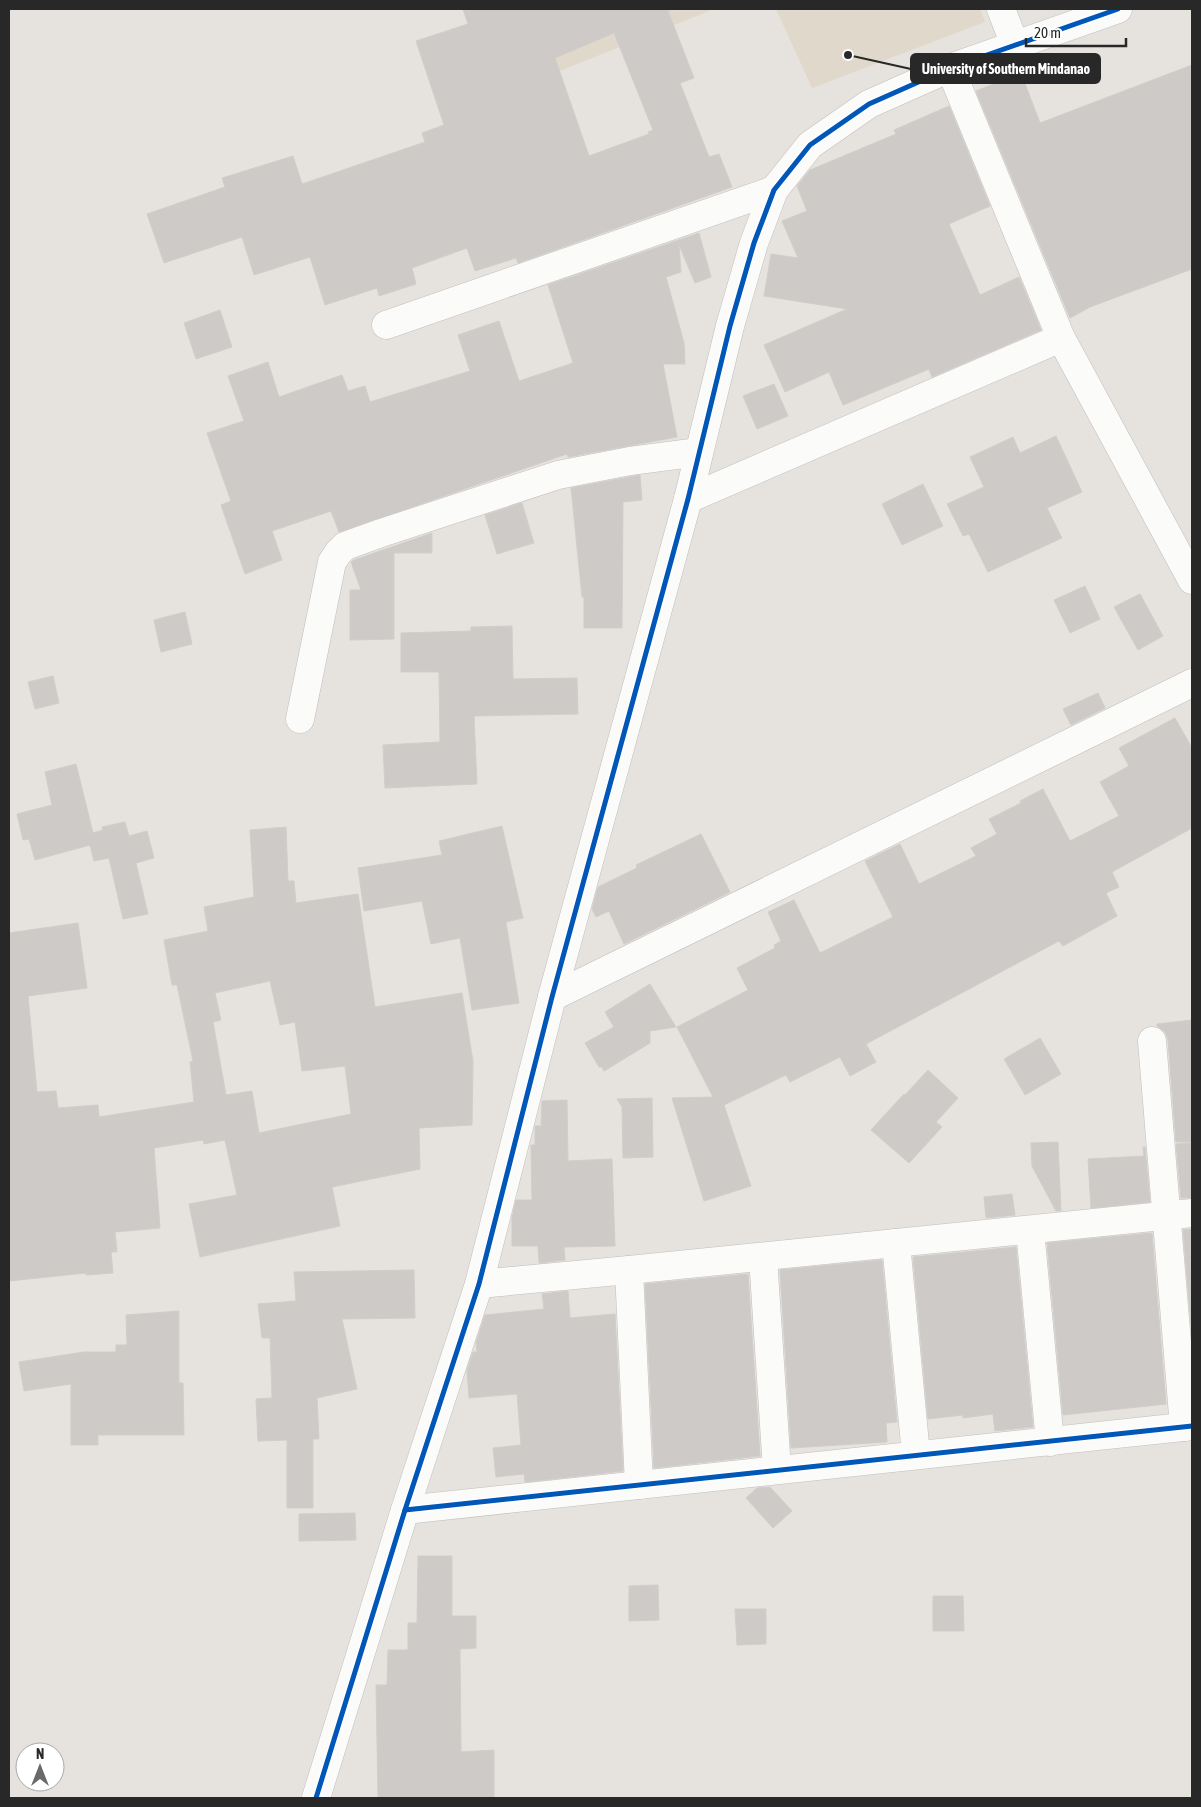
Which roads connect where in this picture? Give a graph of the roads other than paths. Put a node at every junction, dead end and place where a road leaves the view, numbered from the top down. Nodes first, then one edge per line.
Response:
1 (1001, 9) edge
2 (1118, 9) edge
3 (1015, 45) junction
4 (950, 68) junction
5 (774, 190) junction
6 (386, 325) dead end
7 (1061, 338) junction
8 (699, 452) junction
9 (688, 499) junction
10 (1192, 580) edge
11 (1192, 683) edge
12 (300, 719) dead end
13 (552, 997) junction
14 (1152, 1041) dead end
15 (1180, 1215) edge
16 (1030, 1230) junction
17 (896, 1243) junction
18 (763, 1257) junction
19 (629, 1270) junction
20 (480, 1284) junction
21 (1188, 1426) edge
22 (1050, 1442) junction
23 (916, 1455) junction
24 (777, 1470) junction
25 (639, 1485) junction
26 (405, 1510) junction
27 (316, 1798) edge

1 - 3 street
2 - 3 street
3 - 4 street
4 - 5 street
4 - 7 street
5 - 6 street
5 - 8 street
7 - 9 street
7 - 10 street
8 - 9 street
8 - 12 street
9 - 13 street
11 - 13 street
13 - 20 street
14 - 15 street
15 - 16 street
15 - 21 street
16 - 17 street
16 - 22 street
17 - 18 street
17 - 23 street
18 - 19 street
18 - 24 street
19 - 20 street
19 - 25 street
20 - 26 street
21 - 22 street
22 - 23 street
23 - 24 street
24 - 25 street
25 - 26 street
26 - 27 street

